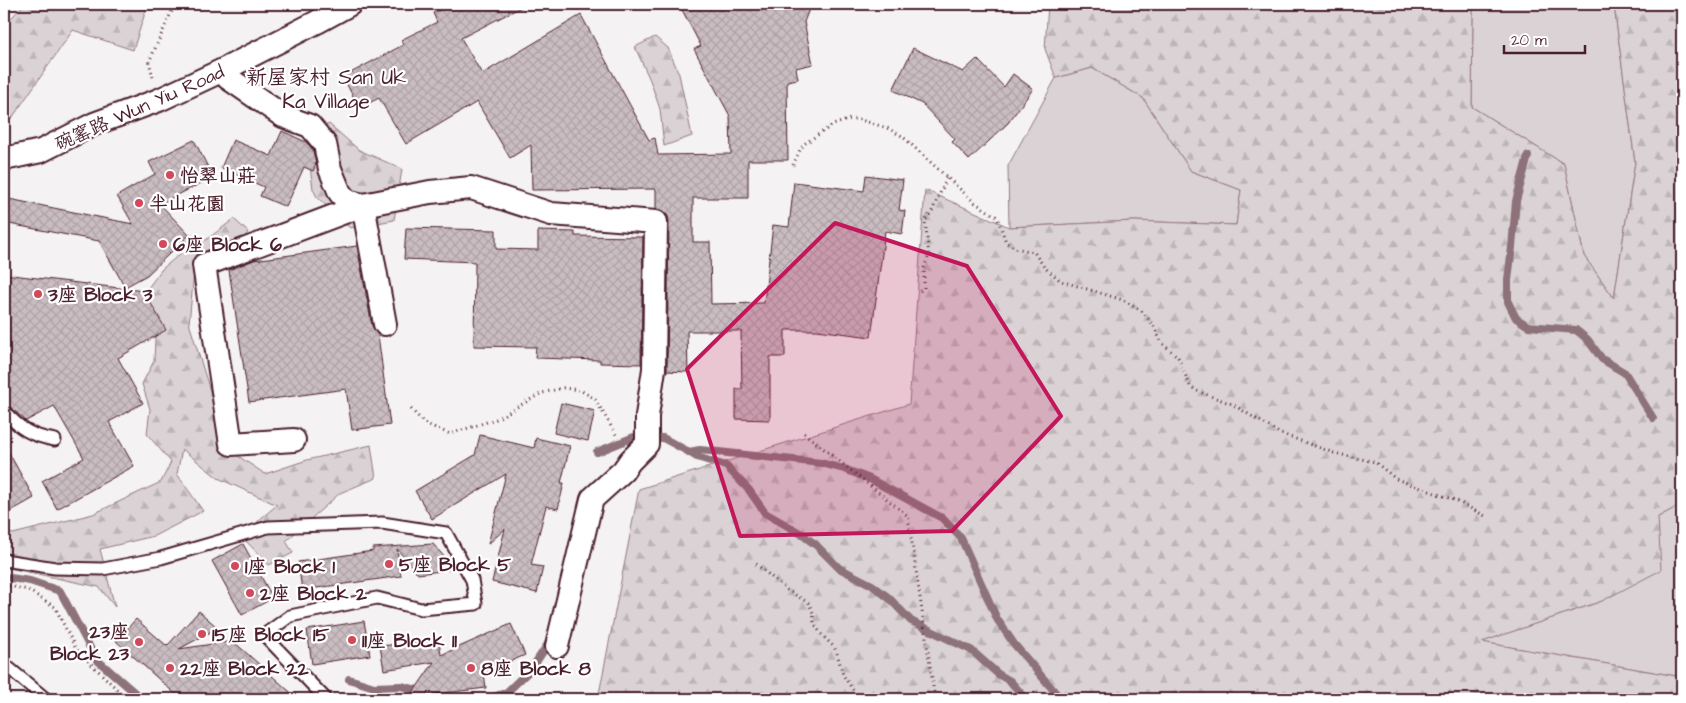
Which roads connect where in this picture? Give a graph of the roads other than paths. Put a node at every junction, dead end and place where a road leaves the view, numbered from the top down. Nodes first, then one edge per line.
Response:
1 (350, 4) edge
2 (223, 70) junction
3 (4, 159) edge
4 (363, 205) junction
5 (385, 324) dead end
6 (4, 411) edge
7 (55, 440) dead end
8 (294, 440) dead end
9 (4, 560) edge
10 (556, 646) dead end
11 (4, 664) edge
12 (46, 699) edge
13 (326, 699) edge

1 - 2 street, 碗窰路 Wun Yiu Road
2 - 3 street, 碗窰路 Wun Yiu Road
2 - 4 street
4 - 5 street
4 - 8 street
4 - 10 street
6 - 7 lane
9 - 13 lane
11 - 12 lane

